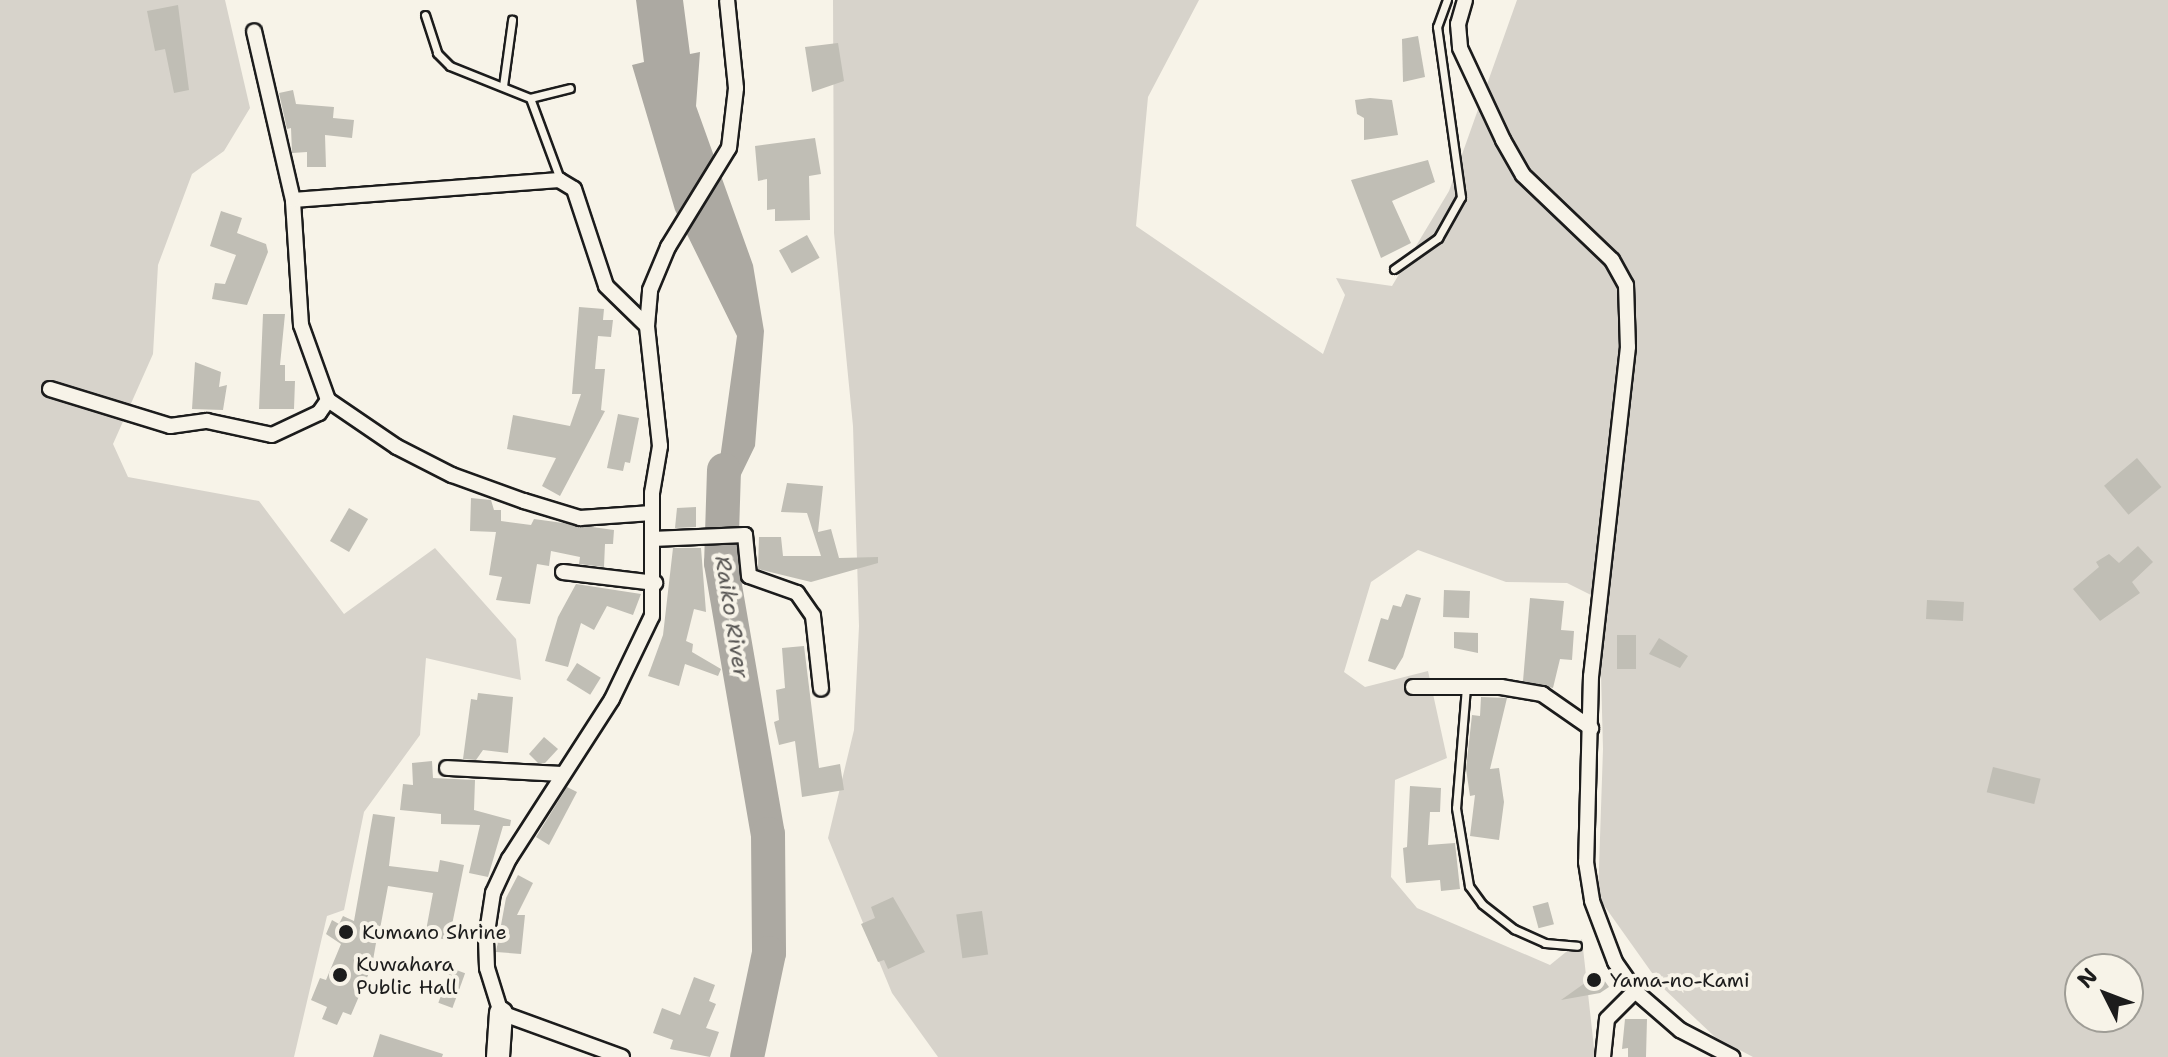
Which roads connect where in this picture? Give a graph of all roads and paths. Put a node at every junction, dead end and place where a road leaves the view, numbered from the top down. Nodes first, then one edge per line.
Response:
1 (727, 0) edge
2 (1447, 0) edge
3 (1465, 0) edge
4 (425, 15) dead end
5 (512, 20) dead end
6 (254, 31) dead end
7 (503, 86) junction
8 (570, 88) dead end
9 (530, 98) junction
10 (561, 181) junction
11 (293, 200) junction
12 (1394, 269) dead end
13 (647, 326) junction
14 (50, 389) dead end
15 (328, 400) junction
16 (652, 513) junction
17 (652, 539) junction
18 (563, 572) dead end
19 (655, 583) junction
20 (1413, 687) dead end
21 (1466, 687) junction
22 (821, 689) dead end
23 (1591, 728) junction
24 (447, 768) dead end
25 (560, 774) junction
26 (1577, 946) dead end
27 (1635, 991) junction
28 (501, 1013) junction
29 (498, 1057) edge
30 (622, 1057) edge
31 (1603, 1057) edge
32 (1732, 1057) edge

1 - 13 street
2 - 12 lane
3 - 23 street
4 - 7 lane
5 - 7 lane
6 - 11 street
7 - 9 lane
8 - 9 lane
9 - 10 lane
10 - 11 street
10 - 13 street
11 - 15 street
13 - 16 street
14 - 15 street
15 - 16 street
16 - 17 street
17 - 19 street
17 - 22 street
18 - 19 street
19 - 25 street
20 - 21 street
21 - 23 street
21 - 26 lane
23 - 27 street
24 - 25 street
25 - 28 street
27 - 31 street
27 - 32 street
28 - 29 street
28 - 30 street

